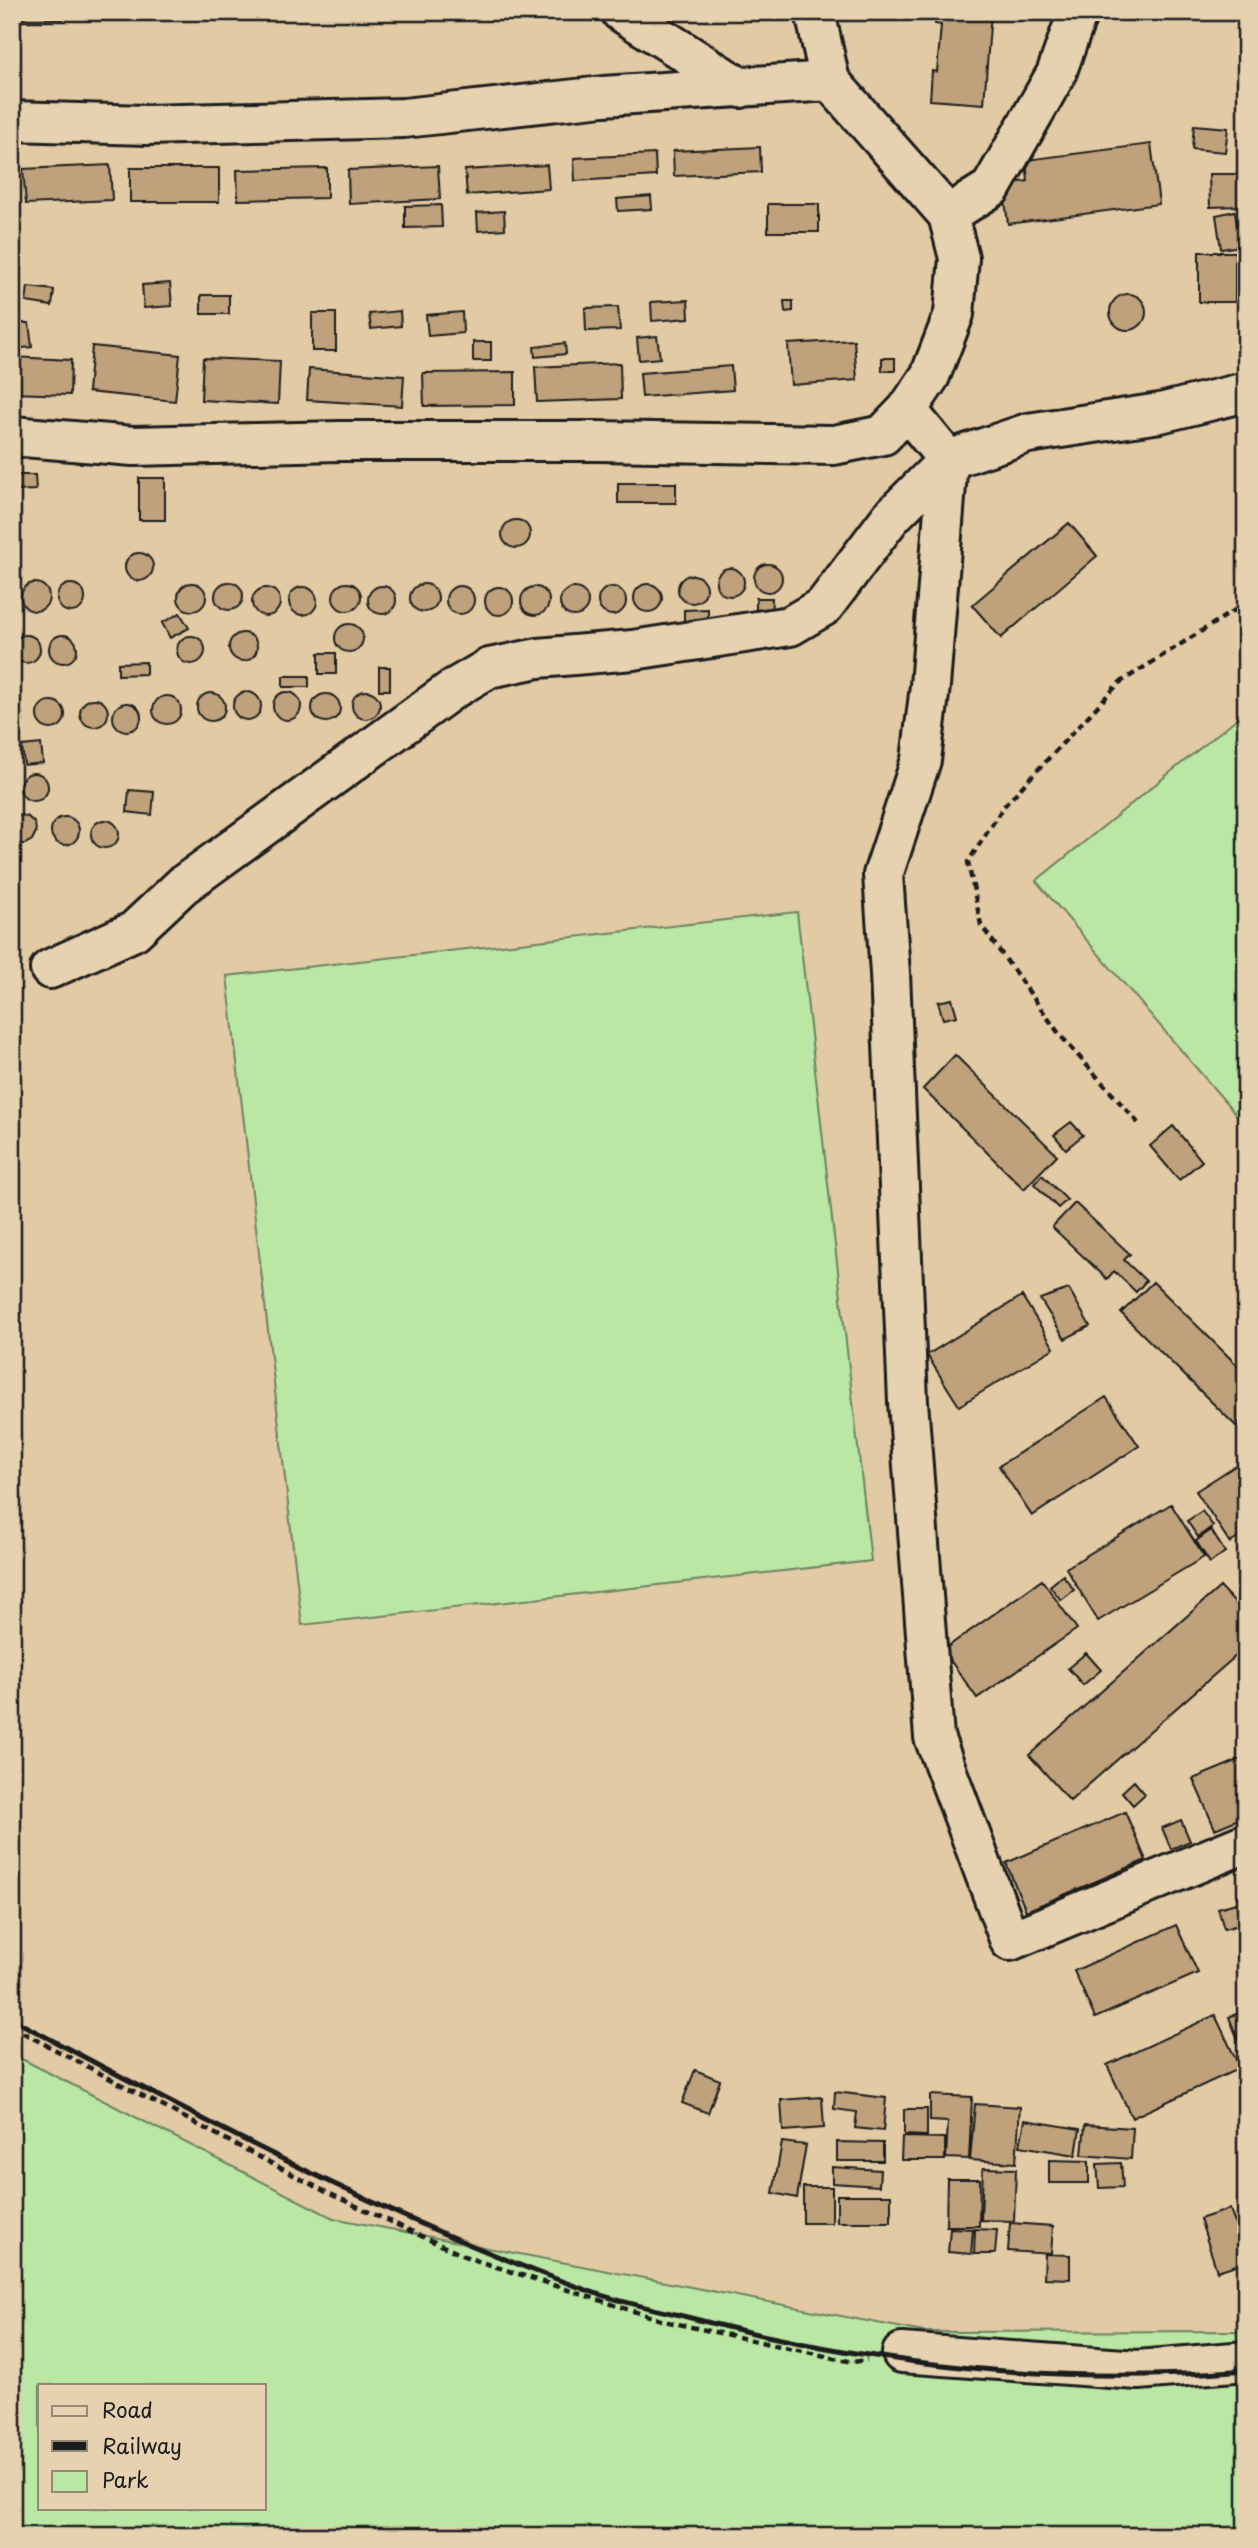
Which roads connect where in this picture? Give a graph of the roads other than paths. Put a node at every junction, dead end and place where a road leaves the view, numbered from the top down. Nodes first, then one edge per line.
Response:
1 (621, 12) edge
2 (815, 12) edge
3 (1078, 12) edge
4 (830, 80) junction
5 (741, 88) junction
6 (12, 121) edge
7 (948, 215) junction
8 (1246, 392) edge
9 (907, 410) junction
10 (12, 436) edge
11 (948, 460) junction
12 (50, 969) dead end
13 (1246, 1843) edge
14 (902, 2353) road end
15 (1246, 2361) edge

1 - 5 street
2 - 4 street
3 - 7 street
4 - 5 street
4 - 7 street
5 - 6 street
7 - 9 street
8 - 11 street
9 - 10 street
9 - 11 street
11 - 12 street
11 - 13 street
14 - 15 street

